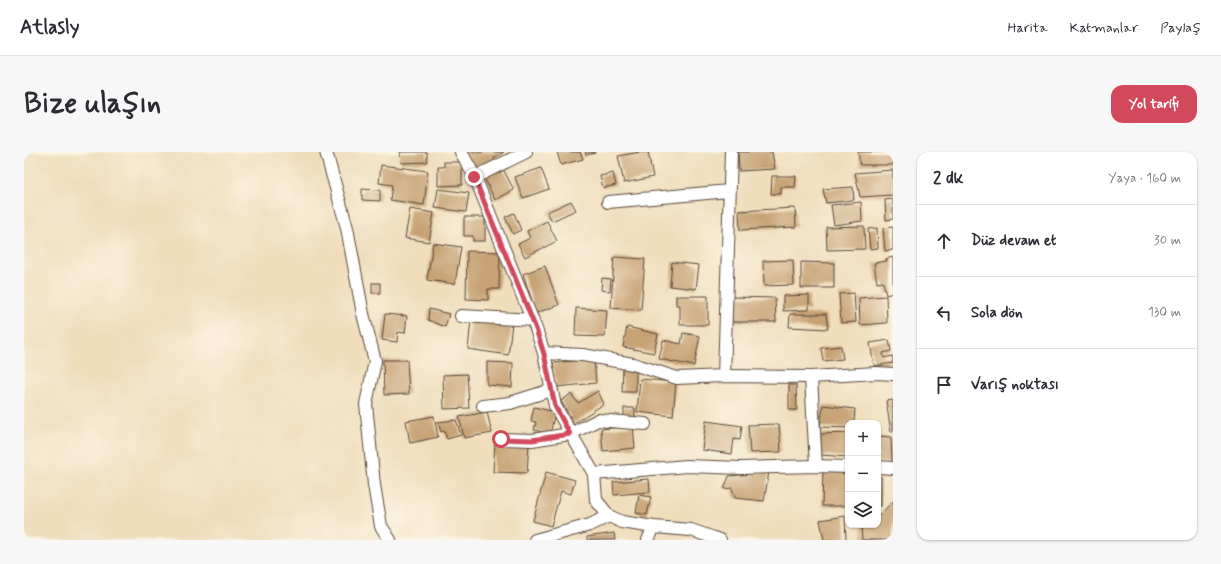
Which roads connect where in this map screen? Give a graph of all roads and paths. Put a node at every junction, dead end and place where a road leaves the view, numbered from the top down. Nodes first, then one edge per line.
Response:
1 (326, 152) edge
2 (461, 152) edge
3 (526, 152) edge
4 (731, 152) edge
5 (474, 177) junction
6 (729, 191) junction
7 (608, 202) dead end
8 (462, 316) dead end
9 (533, 320) junction
10 (544, 354) junction
11 (893, 374) edge
12 (724, 376) junction
13 (811, 377) junction
14 (551, 390) junction
15 (484, 406) dead end
16 (645, 424) dead end
17 (570, 434) junction
18 (501, 439) dead end
19 (816, 466) junction
20 (845, 467) edge
21 (881, 468) edge
22 (893, 468) edge
23 (594, 474) junction
24 (609, 516) junction
25 (654, 527) junction
26 (390, 540) edge
27 (535, 540) edge
28 (648, 540) edge
29 (720, 540) edge

1 - 26 street
2 - 5 street
3 - 5 street
4 - 6 street
5 - 9 street
6 - 7 street
6 - 12 street
8 - 9 street
9 - 10 street
10 - 12 street
10 - 14 street
11 - 13 street
12 - 13 street
13 - 19 street
14 - 15 street
14 - 17 street
16 - 17 street
17 - 18 street
17 - 23 street
19 - 20 street
19 - 23 street
21 - 22 street
23 - 24 street
24 - 25 street
24 - 27 street
25 - 28 street
25 - 29 street

